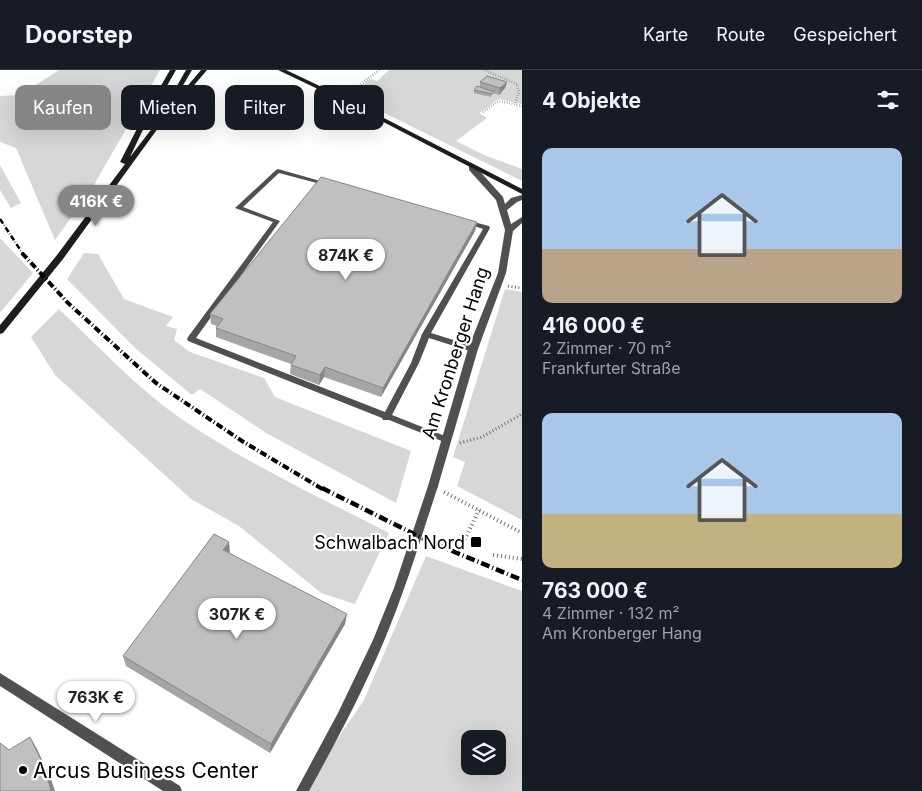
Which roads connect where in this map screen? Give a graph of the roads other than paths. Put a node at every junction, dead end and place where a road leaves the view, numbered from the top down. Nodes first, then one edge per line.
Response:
1 (173, 70) edge
2 (189, 70) edge
3 (204, 70) edge
4 (272, 70) edge
5 (281, 70) edge
6 (297, 78) junction
7 (180, 85) edge
8 (191, 85) edge
9 (153, 130) edge
10 (472, 168) junction
11 (114, 183) junction
12 (338, 187) edge
13 (522, 192) edge
14 (522, 197) edge
15 (504, 209) junction
16 (453, 219) edge
17 (522, 219) edge
18 (509, 230) junction
19 (0, 331) edge
20 (426, 334) junction
21 (473, 348) junction
22 (386, 418) junction
23 (447, 440) junction
24 (433, 486) joint
25 (399, 590) joint
26 (0, 679) edge
27 (175, 791) edge
28 (302, 791) edge

1 - 11 main road
2 - 7 main road
3 - 8 main road
4 - 6 main road
5 - 6 main road
6 - 10 main road
9 - 11 main road
10 - 13 main road
10 - 15 street, Am Kronberger Hang
11 - 19 main road
12 - 22 lane
14 - 15 street
15 - 18 street, Am Kronberger Hang
16 - 20 lane
17 - 18 street
18 - 21 street, Am Kronberger Hang
20 - 21 lane
20 - 22 lane
21 - 23 street, Am Kronberger Hang
22 - 23 lane
23 - 24 street, Am Kronberger Hang
24 - 25 lane
25 - 28 lane
26 - 27 street

